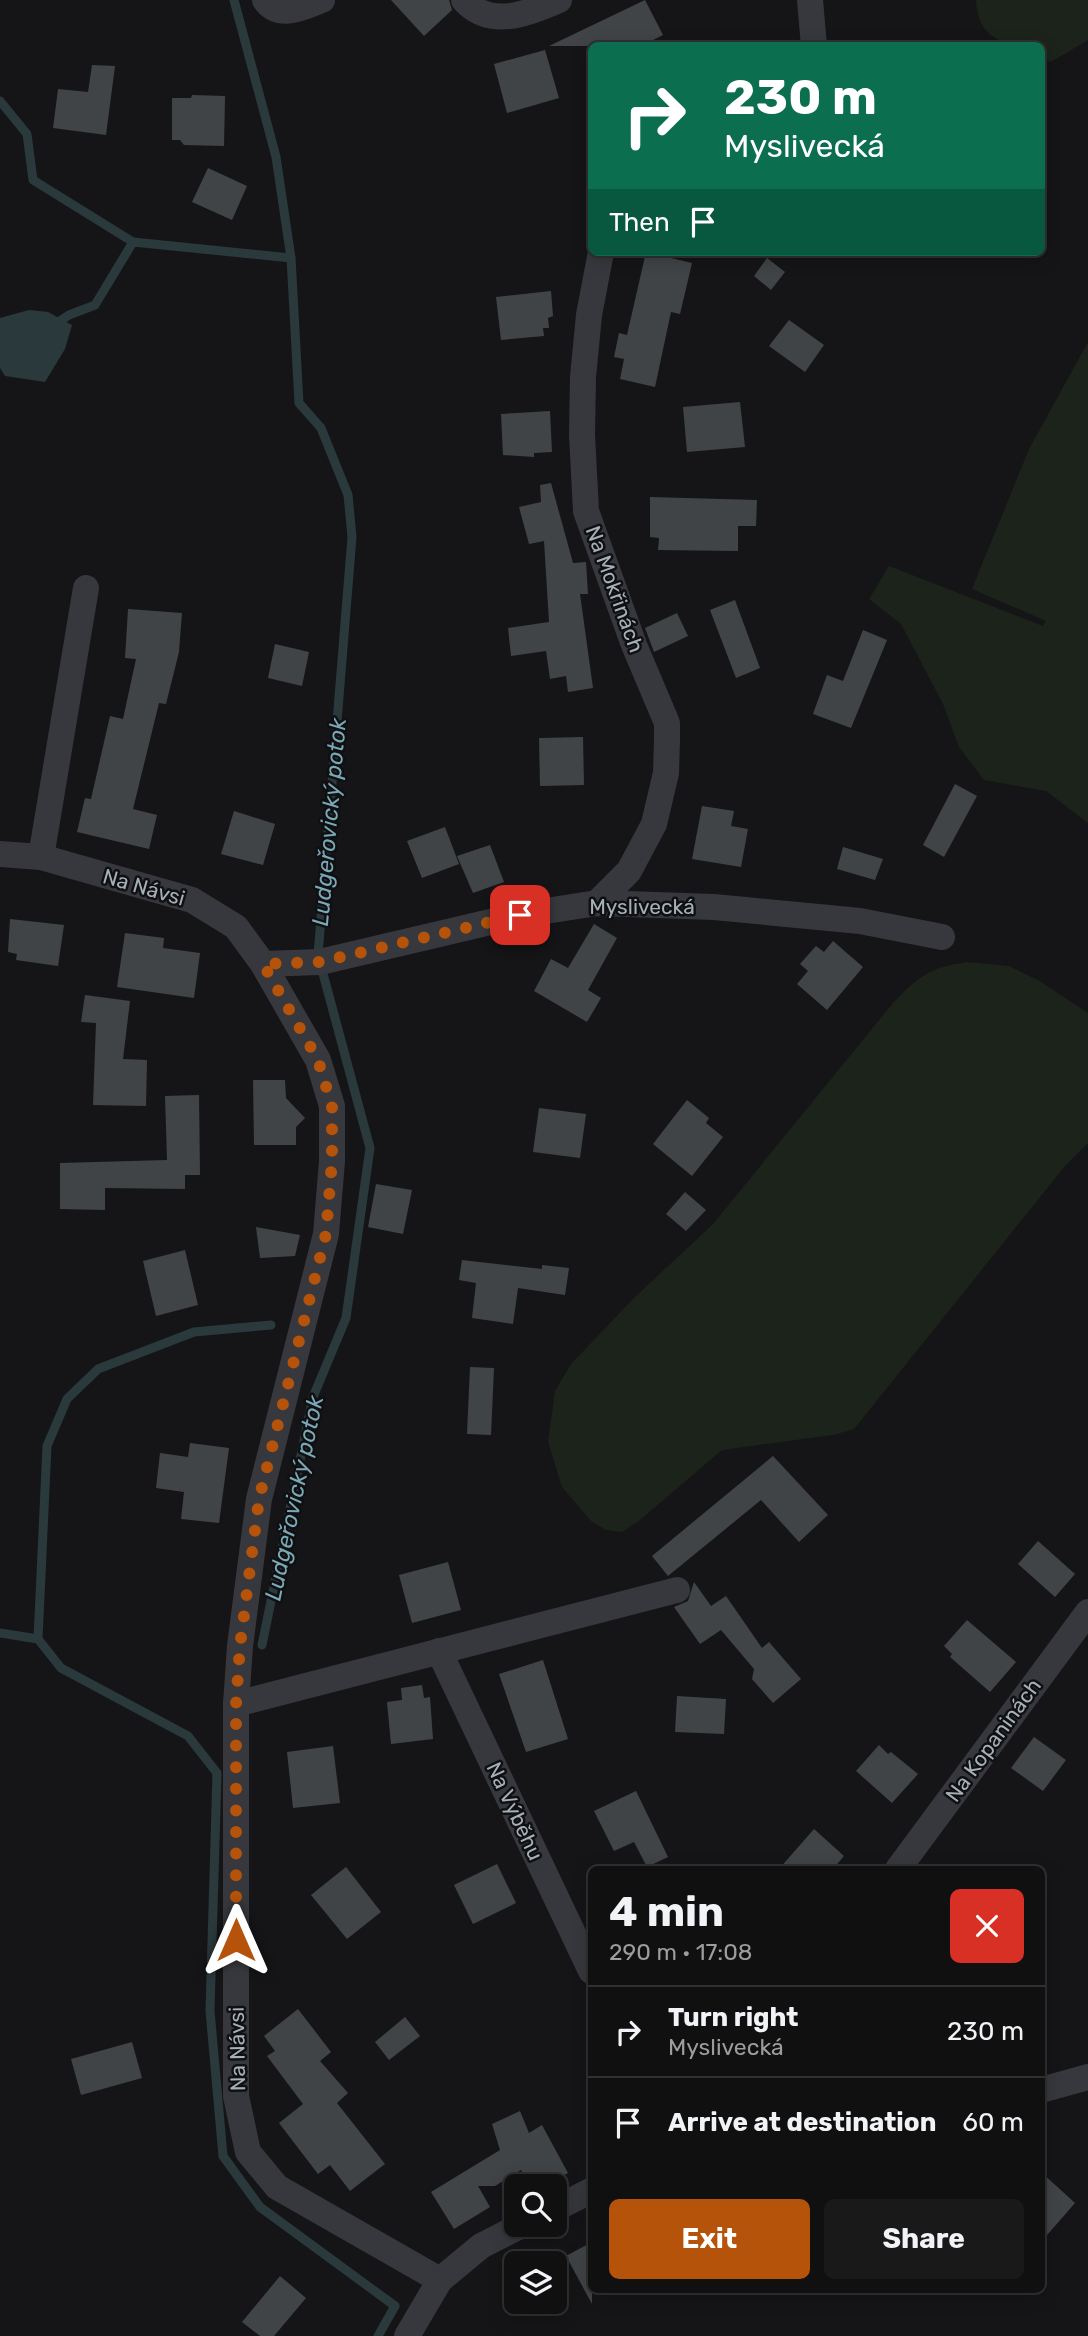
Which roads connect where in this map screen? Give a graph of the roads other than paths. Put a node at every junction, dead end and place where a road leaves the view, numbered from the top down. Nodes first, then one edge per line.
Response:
1 (265, 0) edge
2 (322, 0) edge
3 (464, 0) edge
4 (559, 0) edge
5 (810, 0) edge
6 (814, 42) edge
7 (600, 256) edge
8 (86, 588) dead end
9 (0, 854) edge
10 (41, 857) junction
11 (597, 903) junction
12 (942, 936) dead end
13 (263, 964) junction
14 (677, 1590) dead end
15 (1088, 1612) edge
16 (439, 1651) junction
17 (236, 1704) junction
18 (900, 1866) edge
19 (588, 1965) edge
20 (1088, 2077) edge
21 (1045, 2089) edge
22 (588, 2192) edge
23 (567, 2203) edge
24 (504, 2234) edge
25 (440, 2280) junction
26 (407, 2336) edge

1 - 2 street
3 - 4 street
5 - 6 street
7 - 11 street, Na Mokřinách
8 - 10 street
9 - 10 street, Na Návsi
10 - 13 street, Na Návsi
11 - 12 street, Myslivecká
11 - 13 street, Myslivecká
13 - 17 street, Na Návsi
14 - 16 street
15 - 18 street, Na Kopaninách
16 - 17 street
16 - 19 street, Na Výběhu
17 - 25 street, Na Návsi
20 - 21 street
22 - 23 street
24 - 25 street
25 - 26 street

